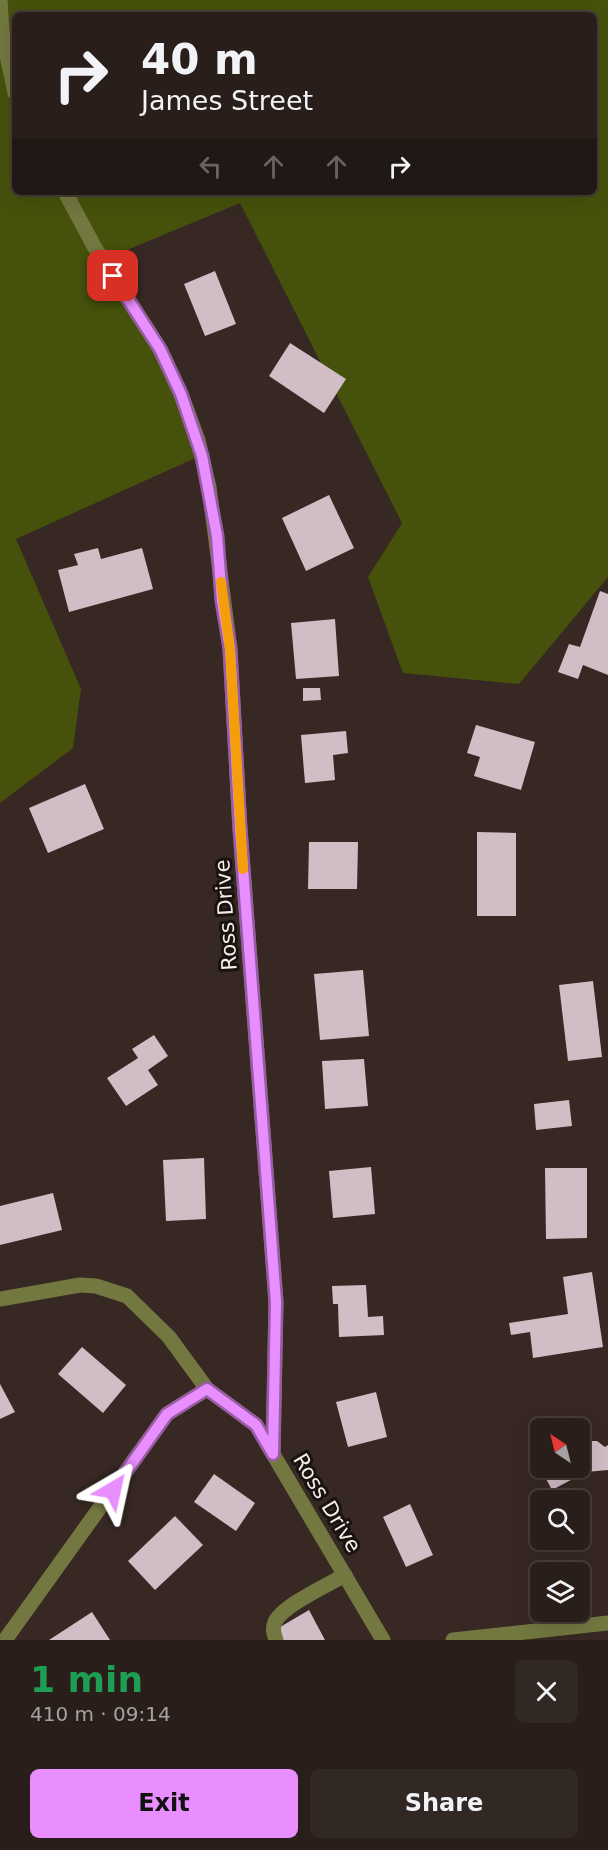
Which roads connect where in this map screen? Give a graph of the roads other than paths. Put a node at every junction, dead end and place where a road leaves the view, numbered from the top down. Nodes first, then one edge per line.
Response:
1 (0, 0) edge
2 (12, 79) edge
3 (67, 195) edge
4 (0, 1299) edge
5 (207, 1389) junction
6 (273, 1454) junction
7 (345, 1575) junction
8 (608, 1623) edge
9 (5, 1640) edge
10 (276, 1640) edge
11 (383, 1640) edge
12 (453, 1640) edge

1 - 2 street
3 - 6 street, Ross Drive
4 - 5 street
5 - 6 street
5 - 9 street
6 - 7 street, Ross Drive
7 - 10 street
7 - 11 street, Ross Drive
8 - 12 street

